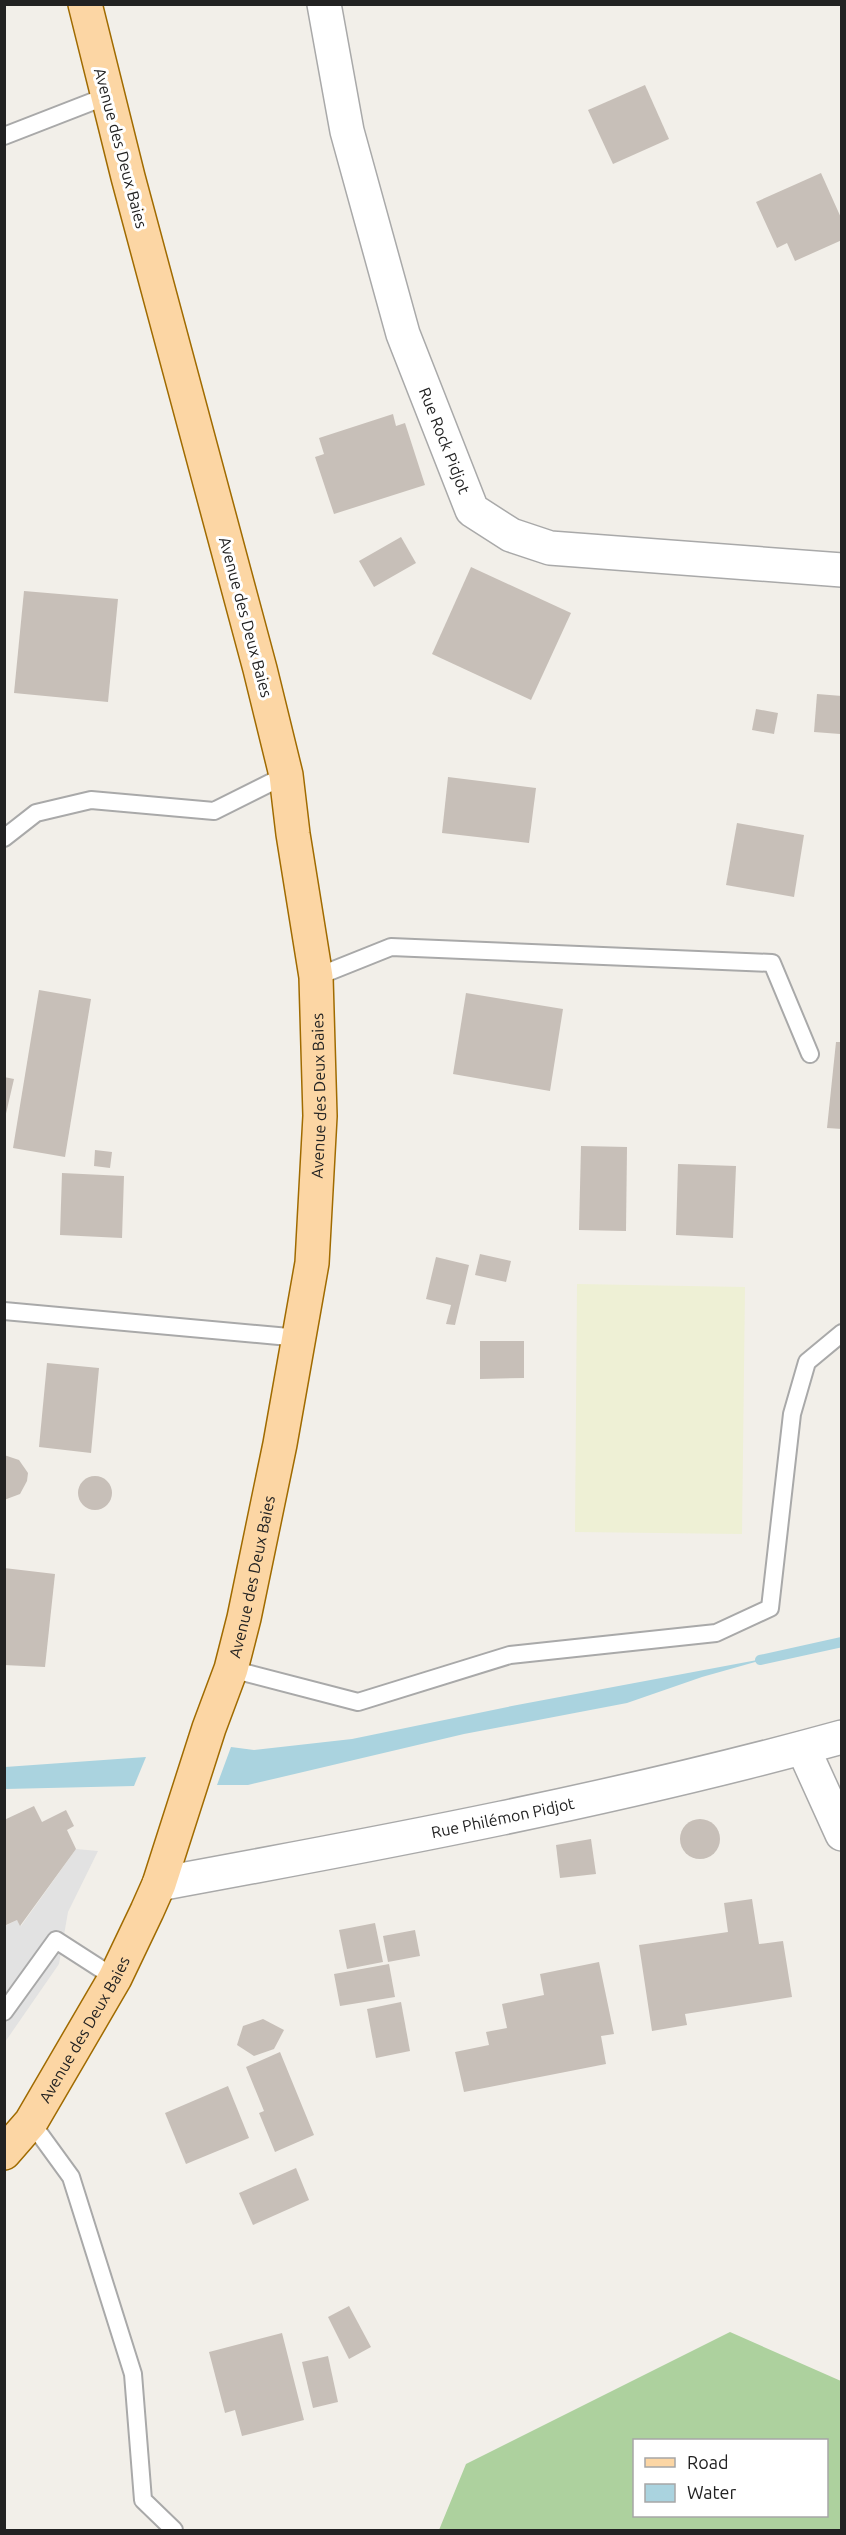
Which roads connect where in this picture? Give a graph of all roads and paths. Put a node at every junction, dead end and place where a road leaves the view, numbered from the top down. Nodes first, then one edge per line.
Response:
1 (85, 4) edge
2 (324, 4) edge
3 (107, 96) junction
4 (4, 136) edge
5 (842, 570) edge
6 (286, 775) junction
7 (4, 838) edge
8 (316, 977) junction
9 (810, 1054) dead end
10 (4, 1311) edge
11 (842, 1333) edge
12 (300, 1338) junction
13 (231, 1669) junction
14 (842, 1737) edge
15 (803, 1748) junction
16 (842, 1834) edge
17 (159, 1884) junction
18 (115, 1978) junction
19 (4, 2012) edge
20 (30, 2122) junction
21 (4, 2153) edge
22 (174, 2530) edge

1 - 3 main road, Avenue des Deux Baies
2 - 5 street, Rue Rock Pidjot
3 - 4 lane
3 - 6 main road, Avenue des Deux Baies
6 - 7 lane
6 - 8 main road, Avenue des Deux Baies
8 - 9 lane
8 - 12 main road, Avenue des Deux Baies
10 - 12 lane
11 - 13 lane
12 - 13 main road, Avenue des Deux Baies
13 - 17 main road, Avenue des Deux Baies
14 - 15 street, Rue Philémon Pidjot
15 - 16 street
15 - 17 street, Rue Philémon Pidjot
17 - 18 main road, Avenue des Deux Baies
18 - 19 lane
18 - 20 main road, Avenue des Deux Baies
20 - 21 main road, Avenue des Deux Baies
20 - 22 lane

